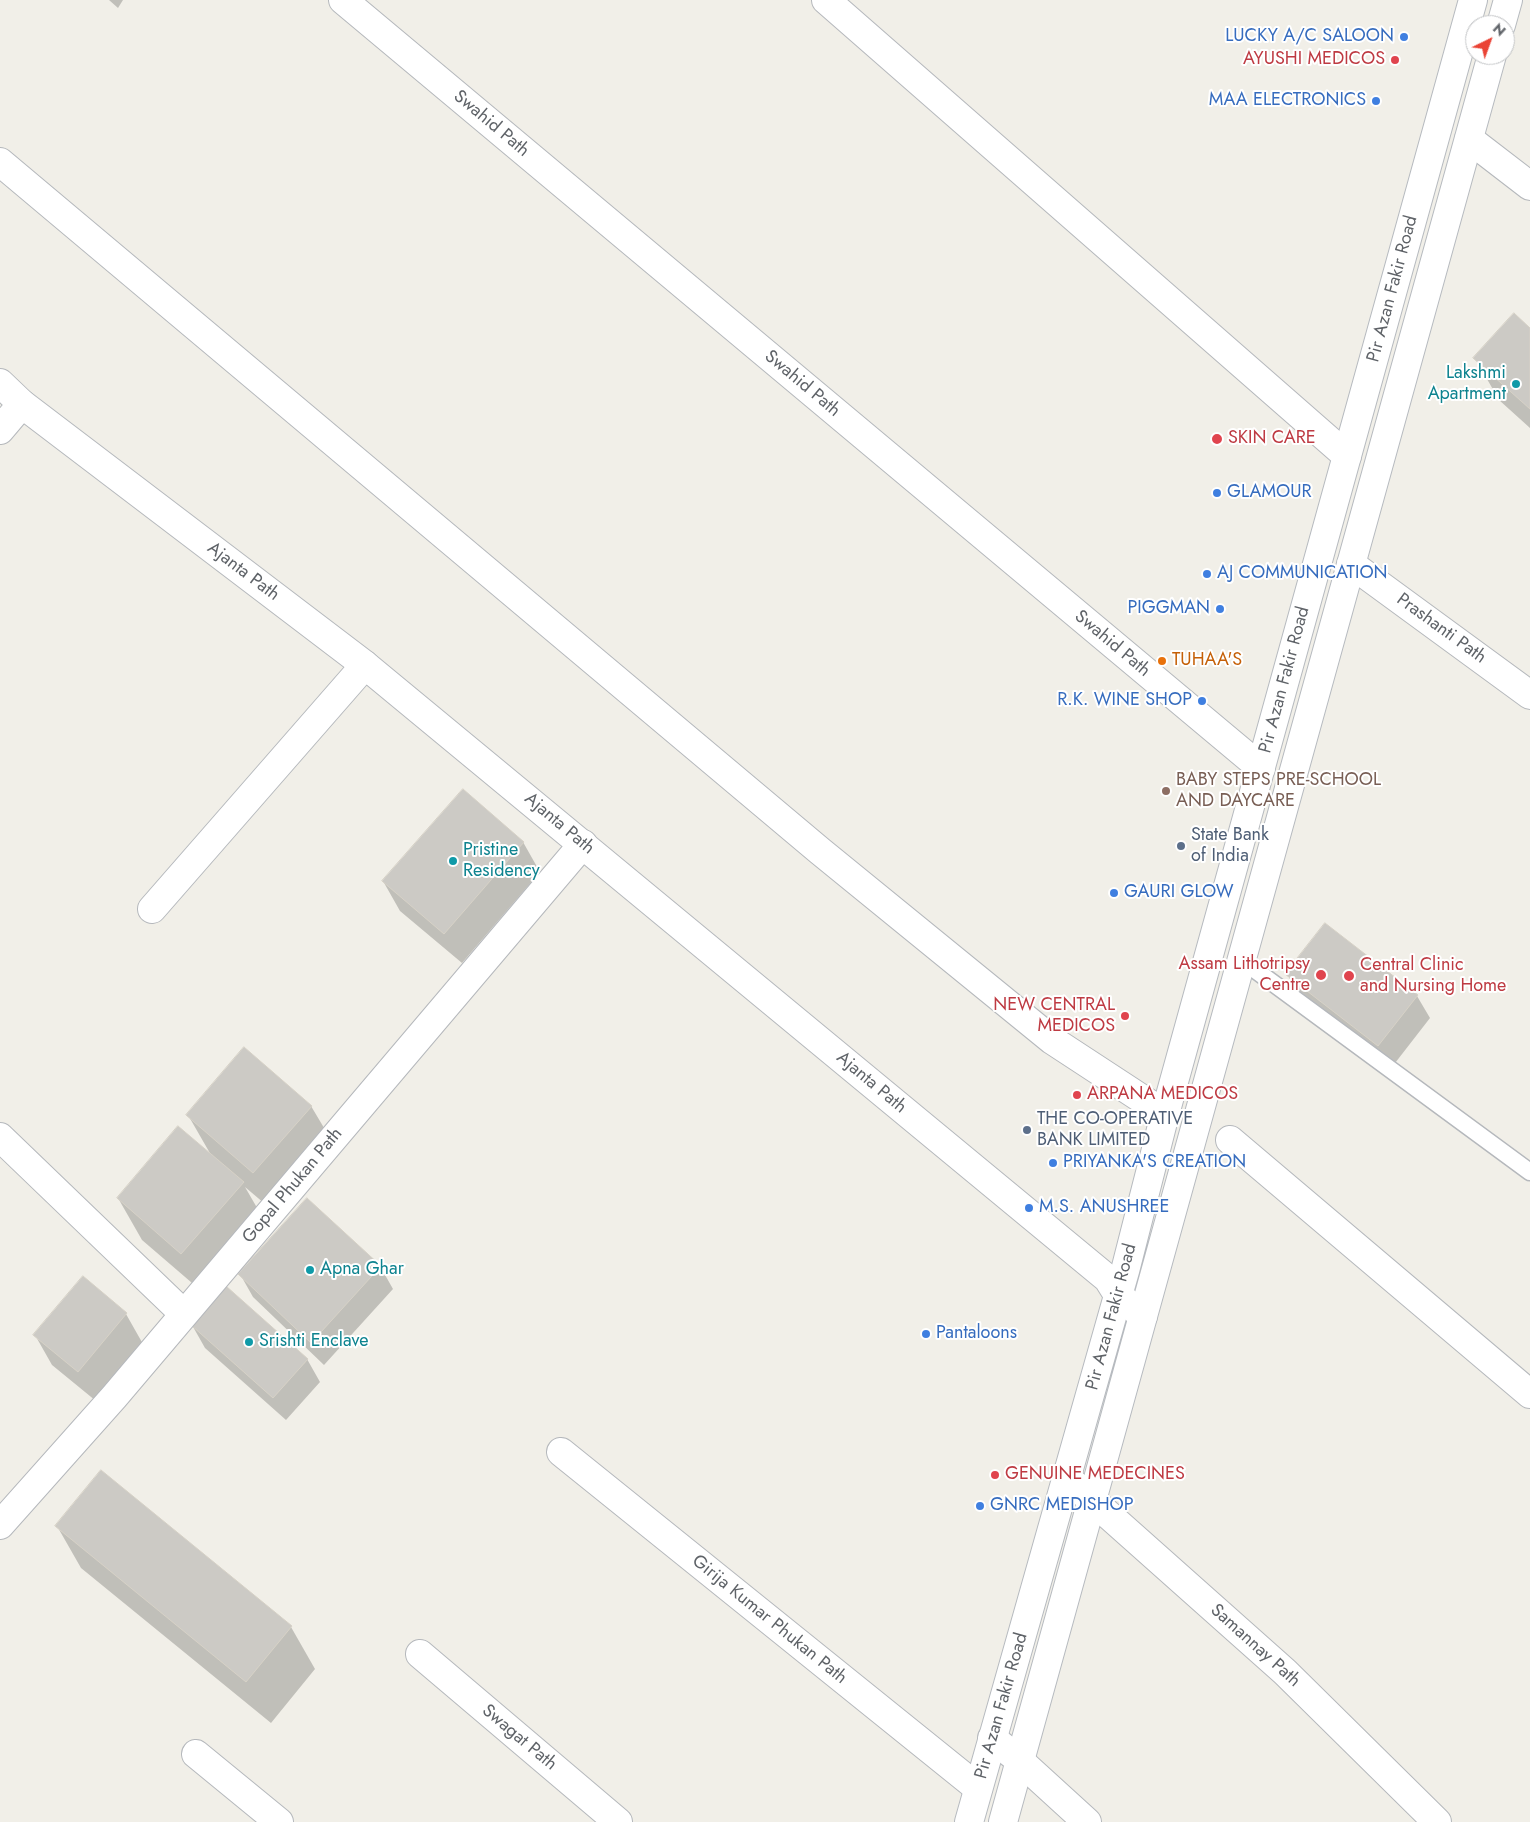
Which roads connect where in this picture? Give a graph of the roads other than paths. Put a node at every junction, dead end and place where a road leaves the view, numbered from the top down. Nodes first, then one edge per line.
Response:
1 (343, 0) edge
2 (826, 0) edge
3 (1473, 0) edge
4 (1508, 0) edge
5 (1504, 15) edge
6 (1489, 65) edge
7 (1469, 139) junction
8 (0, 162) edge
9 (1530, 186) edge
10 (0, 383) edge
11 (22, 404) junction
12 (0, 430) edge
13 (1347, 456) junction
14 (1351, 564) junction
15 (365, 664) junction
16 (1530, 695) edge
17 (1261, 768) junction
18 (583, 844) junction
19 (152, 909) dead end
20 (1243, 961) junction
21 (1165, 1114) junction
22 (0, 1137) edge
23 (1230, 1140) dead end
24 (1530, 1172) edge
25 (1113, 1287) junction
26 (184, 1314) junction
27 (1143, 1316) junction
28 (1530, 1394) edge
29 (561, 1452) dead end
30 (1067, 1478) junction
31 (1092, 1500) junction
32 (0, 1525) edge
33 (420, 1654) dead end
34 (992, 1738) junction
35 (196, 1754) dead end
36 (1019, 1760) junction
37 (978, 1788) junction
38 (280, 1822) edge
39 (618, 1822) edge
40 (969, 1822) edge
41 (1003, 1822) edge
42 (1086, 1822) edge
43 (1437, 1822) edge

1 - 17 street, Swahid Path
2 - 13 street
3 - 13 street, Pir Azan Fakir Road
4 - 5 street
6 - 7 street, Pir Azan Fakir Road
7 - 9 street
7 - 14 street, Pir Azan Fakir Road
8 - 21 street
10 - 11 street, Ajanta Path
11 - 12 street
11 - 15 street, Ajanta Path
13 - 17 street, Pir Azan Fakir Road
14 - 16 street, Prashanti Path
14 - 20 street, Pir Azan Fakir Road
15 - 18 street, Ajanta Path
15 - 19 street
17 - 21 street, Pir Azan Fakir Road
18 - 25 street, Ajanta Path
18 - 26 street, Gopal Phukan Path
20 - 24 lane
20 - 27 street, Pir Azan Fakir Road
21 - 25 street, Pir Azan Fakir Road
22 - 26 street
23 - 28 street
25 - 27 street, Ajanta Path
25 - 30 street, Pir Azan Fakir Road
26 - 32 street, Gopal Phukan Path
27 - 31 street, Pir Azan Fakir Road
29 - 37 street, Girija Kumar Phukan Path
30 - 31 street, Samannay Path
30 - 34 street, Pir Azan Fakir Road
31 - 36 street, Pir Azan Fakir Road
31 - 43 street, Samannay Path
33 - 39 street, Swagat Path
34 - 36 street
34 - 37 street, Pir Azan Fakir Road
35 - 38 street
36 - 41 street, Pir Azan Fakir Road
36 - 42 street
37 - 40 street, Pir Azan Fakir Road

